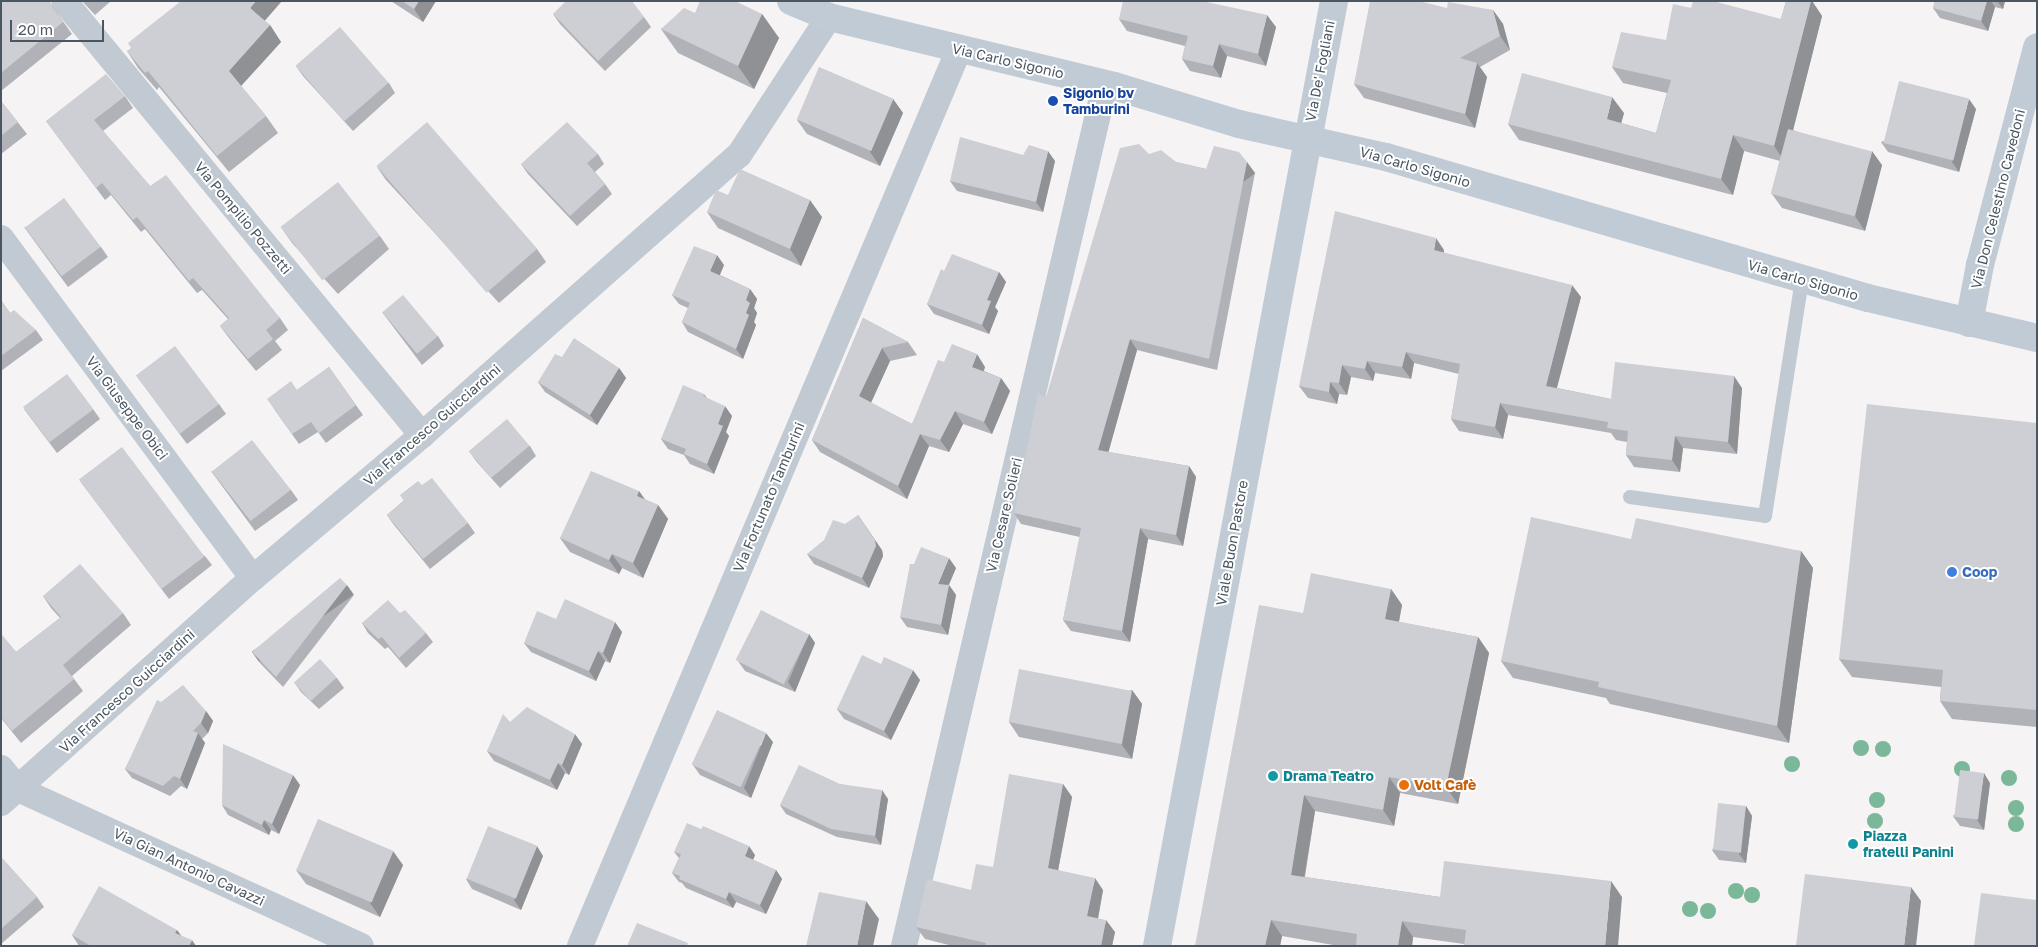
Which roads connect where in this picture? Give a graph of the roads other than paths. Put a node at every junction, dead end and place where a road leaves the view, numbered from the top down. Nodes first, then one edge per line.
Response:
1 (64, 1) edge
2 (791, 1) edge
3 (1334, 1) edge
4 (829, 17) junction
5 (2037, 46) edge
6 (959, 49) junction
7 (1105, 84) junction
8 (1306, 140) junction
9 (1, 238) edge
10 (1802, 279) junction
11 (1969, 323) junction
12 (2037, 338) edge
13 (422, 435) junction
14 (1630, 497) dead end
15 (253, 578) junction
16 (1, 768) edge
17 (10, 796) edge
18 (361, 946) edge
19 (580, 946) edge
20 (904, 946) edge
21 (1157, 946) edge

1 - 13 street, Via Pompilio Pozzetti
2 - 4 street, Via Carlo Sigonio
3 - 8 street, Via De' Fogliani
4 - 6 street, Via Carlo Sigonio
4 - 13 street, Via Francesco Guicciardini
5 - 11 street, Via Don Celestino Cavedoni
6 - 7 street, Via Carlo Sigonio
6 - 19 street, Via Fortunato Tamburini
7 - 8 street, Via Carlo Sigonio
7 - 20 street, Via Cesare Solieri
8 - 10 street, Via Carlo Sigonio
8 - 21 street, Viale Buon Pastore
9 - 15 street, Via Giuseppe Obici
10 - 11 street, Via Carlo Sigonio
10 - 14 lane
11 - 12 street, Via Carlo Sigonio
13 - 15 street, Via Francesco Guicciardini
15 - 17 street, Via Francesco Guicciardini
16 - 17 street
17 - 18 street, Via Gian Antonio Cavazzi

